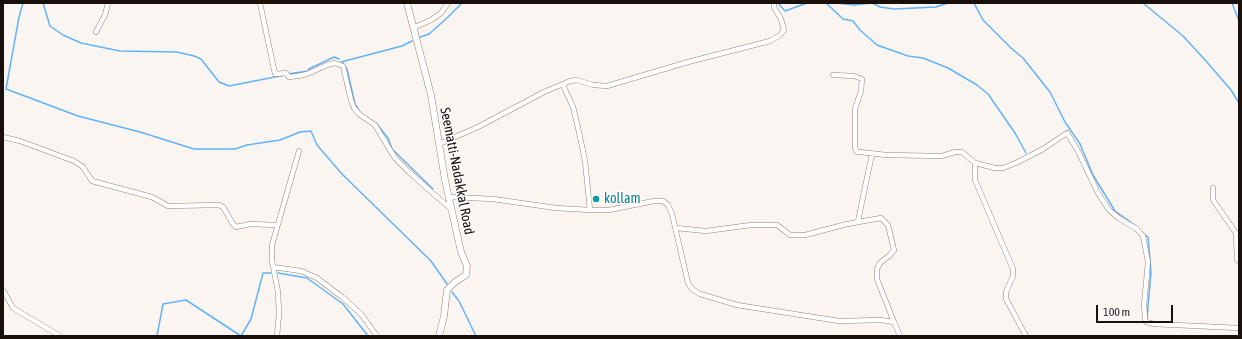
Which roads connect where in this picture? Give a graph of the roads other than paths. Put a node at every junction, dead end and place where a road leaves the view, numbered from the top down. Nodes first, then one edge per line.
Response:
1 (108, 3) edge
2 (260, 3) edge
3 (407, 3) edge
4 (448, 3) edge
5 (774, 3) edge
6 (413, 28) junction
7 (96, 32) dead end
8 (833, 75) dead end
9 (563, 85) junction
10 (3, 137) edge
11 (439, 144) junction
12 (299, 151) dead end
13 (872, 154) junction
14 (975, 163) junction
15 (1213, 188) dead end
16 (449, 197) junction
17 (452, 210) junction
18 (590, 210) junction
19 (858, 221) junction
20 (277, 225) junction
21 (676, 228) junction
22 (1237, 232) edge
23 (1239, 261) edge
24 (273, 266) junction
25 (3, 290) edge
26 (894, 322) junction
27 (1239, 328) edge
28 (60, 336) edge
29 (277, 336) edge
30 (377, 336) edge
31 (439, 336) edge
32 (900, 336) edge
33 (1026, 336) edge

1 - 7 street
2 - 17 street
3 - 6 street, Seematti-Nadakkal Road
4 - 6 street
5 - 9 street
6 - 11 street, Seematti-Nadakkal Road
8 - 13 street
9 - 11 street
9 - 18 street
10 - 20 street
11 - 16 street, Seematti-Nadakkal Road
12 - 20 street
13 - 14 street
13 - 19 street
14 - 27 street
14 - 33 street
15 - 22 street
16 - 17 street, Seematti-Nadakkal Road
16 - 18 street
17 - 31 street, Seematti-Nadakkal Road
18 - 21 street
19 - 21 street
19 - 26 street
20 - 24 street
21 - 26 street
22 - 23 street
24 - 29 street
24 - 30 street
25 - 28 street
26 - 32 street

